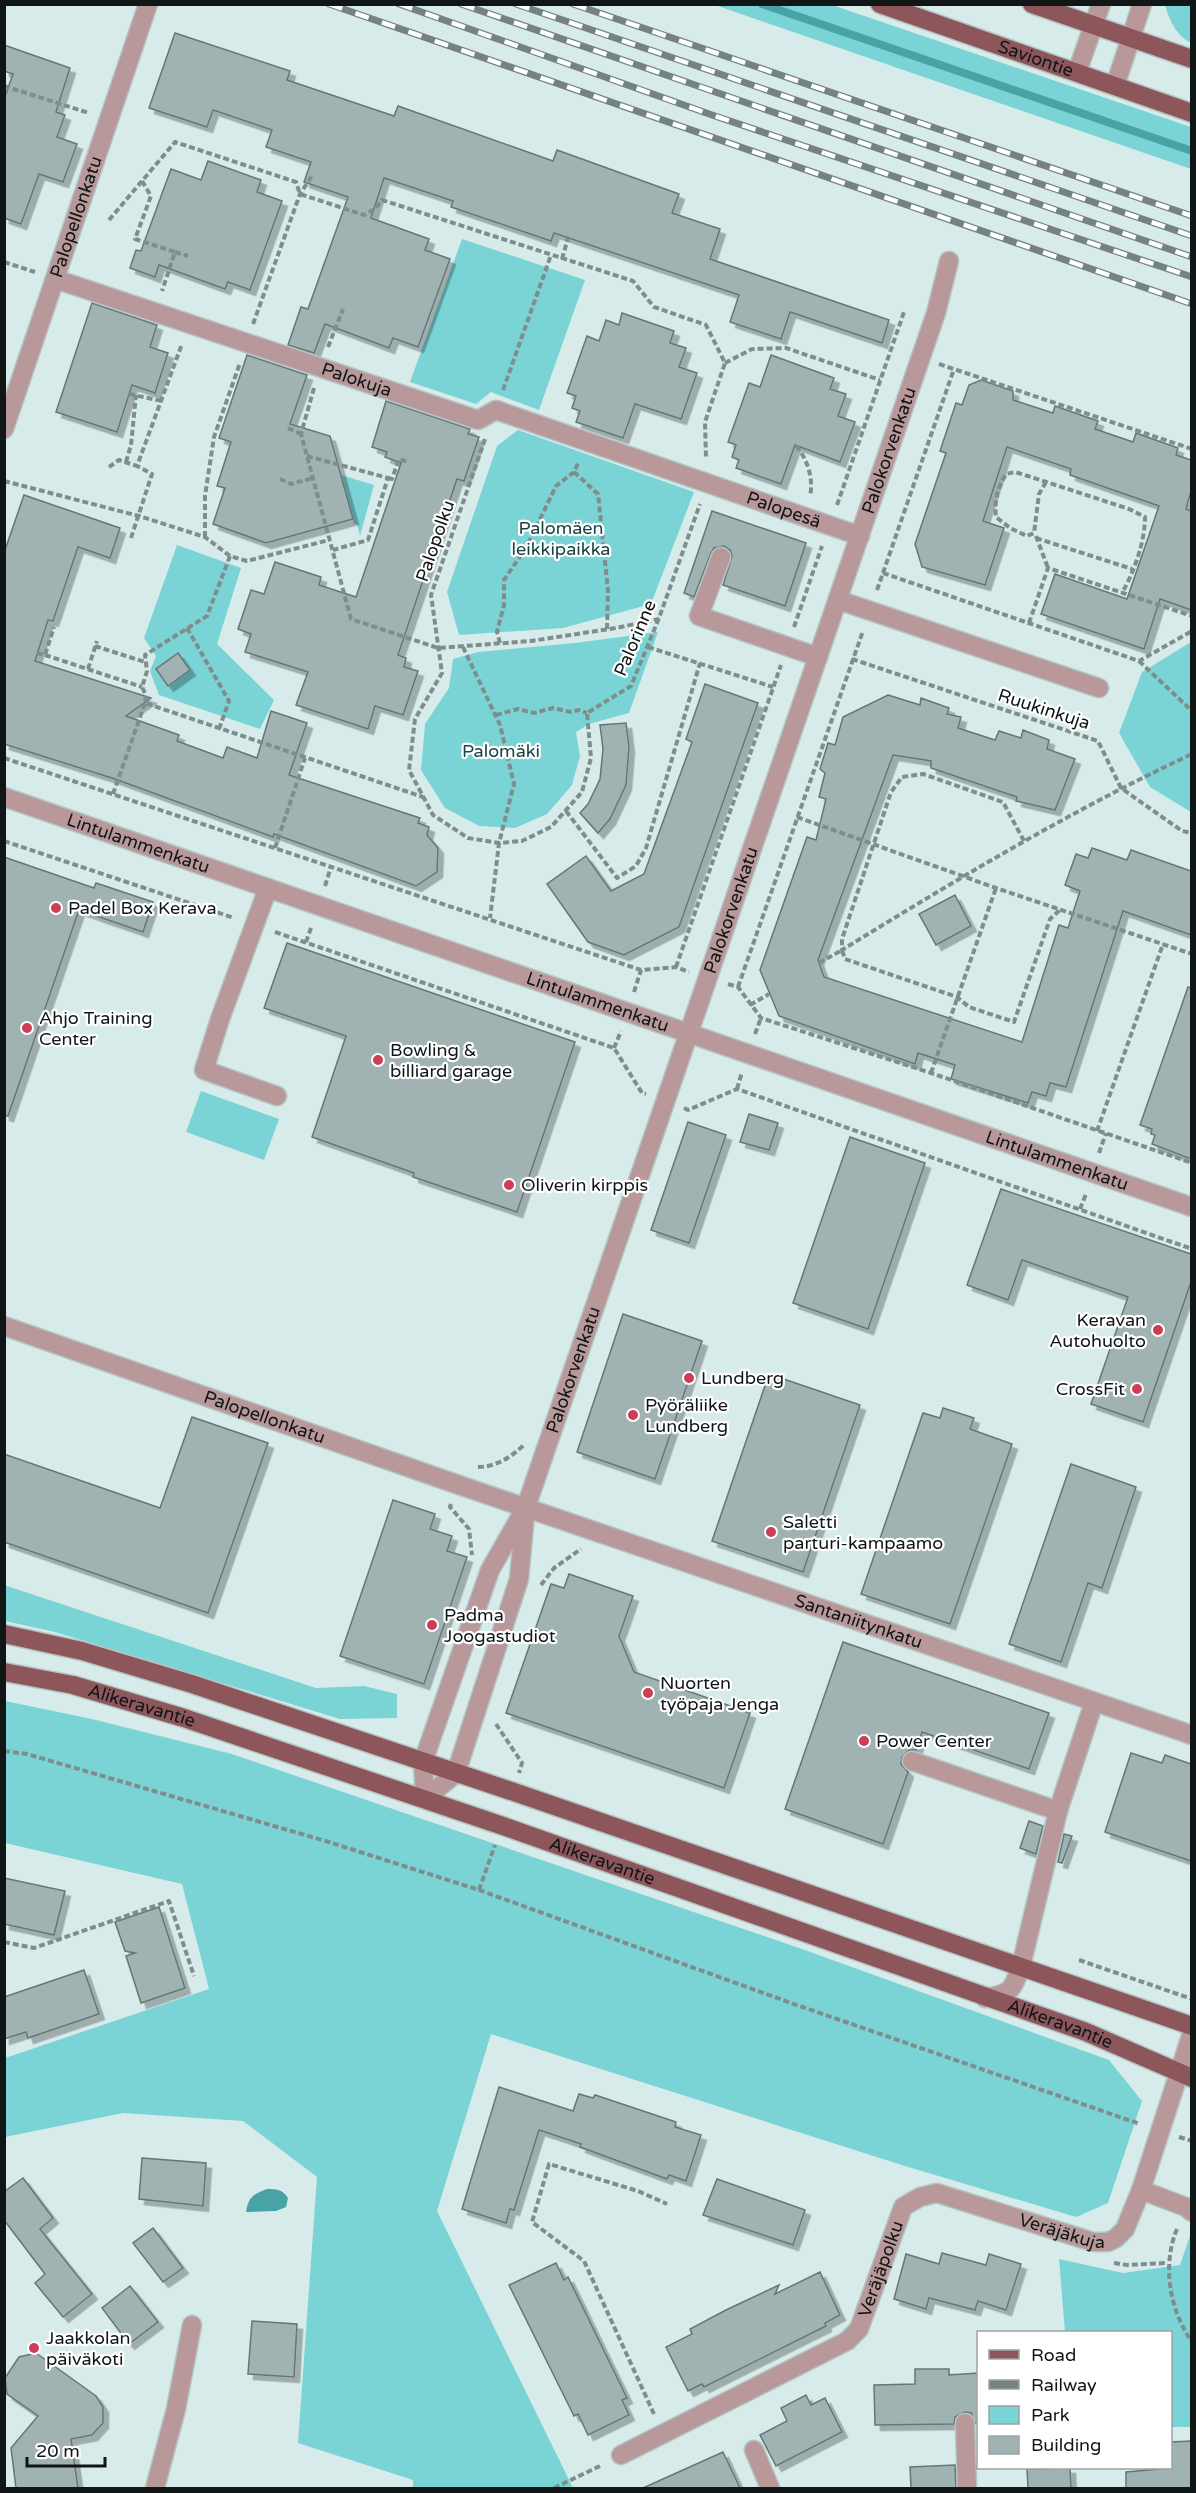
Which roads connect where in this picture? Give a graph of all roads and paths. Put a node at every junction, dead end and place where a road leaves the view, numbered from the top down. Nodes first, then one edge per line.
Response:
1 (148, 4) edge
2 (880, 4) edge
3 (1032, 4) edge
4 (1101, 4) edge
5 (1142, 4) edge
6 (1094, 25) junction
7 (1131, 38) junction
8 (1191, 59) edge
9 (1077, 72) junction
10 (4, 86) edge
11 (1115, 86) junction
12 (1191, 113) edge
13 (92, 114) dead end
14 (312, 176) dead end
15 (142, 181) junction
16 (300, 194) junction
17 (109, 220) dead end
18 (568, 238) dead end
19 (176, 252) junction
20 (551, 255) junction
21 (188, 256) dead end
22 (562, 259) junction
23 (949, 261) dead end
24 (4, 262) edge
25 (55, 279) junction
26 (343, 309) dead end
27 (155, 312) junction
28 (189, 323) junction
29 (247, 342) junction
30 (892, 348) dead end
31 (921, 358) junction
32 (725, 363) junction
33 (320, 366) junction
34 (954, 369) junction
35 (880, 380) dead end
36 (129, 394) dead end
37 (136, 395) junction
38 (162, 401) junction
39 (496, 410) junction
40 (288, 428) dead end
41 (4, 429) edge
42 (301, 434) junction
43 (586, 441) junction
44 (796, 446) dead end
45 (1191, 449) edge
46 (307, 456) junction
47 (126, 462) junction
48 (408, 462) dead end
49 (137, 466) junction
50 (109, 467) dead end
51 (574, 472) junction
52 (313, 478) junction
53 (388, 478) junction
54 (280, 479) dead end
55 (4, 481) edge
56 (707, 482) junction
57 (1046, 482) junction
58 (139, 516) junction
59 (804, 516) junction
60 (1035, 535) junction
61 (860, 536) junction
62 (205, 537) junction
63 (131, 538) dead end
64 (329, 540) junction
65 (333, 550) junction
66 (230, 556) junction
67 (721, 557) dead end
68 (1048, 568) junction
69 (1132, 569) junction
70 (883, 573) junction
71 (1122, 593) junction
72 (838, 600) junction
73 (870, 610) junction
74 (1191, 616) edge
75 (659, 618) junction
76 (1029, 623) junction
77 (54, 627) dead end
78 (187, 628) junction
79 (607, 630) junction
80 (1191, 631) edge
81 (500, 643) junction
82 (648, 646) junction
83 (463, 647) junction
84 (438, 648) junction
85 (38, 653) dead end
86 (45, 655) junction
87 (818, 657) junction
88 (852, 659) junction
89 (1140, 661) junction
90 (145, 662) junction
91 (700, 663) junction
92 (88, 669) junction
93 (142, 687) junction
94 (772, 687) dead end
95 (1099, 688) dead end
96 (145, 704) junction
97 (1191, 711) edge
98 (586, 713) junction
99 (496, 715) junction
100 (219, 729) junction
101 (1191, 754) edge
102 (4, 758) edge
103 (305, 758) junction
104 (1121, 788) junction
105 (114, 794) junction
106 (4, 796) edge
107 (424, 797) junction
108 (566, 811) junction
109 (798, 817) junction
110 (1191, 833) edge
111 (4, 841) edge
112 (1024, 841) junction
113 (499, 843) junction
114 (874, 844) junction
115 (275, 848) junction
116 (962, 876) junction
117 (268, 888) junction
118 (996, 888) junction
119 (1060, 910) junction
120 (490, 918) junction
121 (254, 925) junction
122 (1163, 944) junction
123 (842, 950) junction
124 (1191, 954) edge
125 (819, 963) dead end
126 (708, 978) junction
127 (738, 987) junction
128 (770, 993) dead end
129 (957, 997) junction
130 (750, 1005) junction
131 (689, 1033) junction
132 (931, 1073) junction
133 (642, 1093) junction
134 (277, 1096) dead end
135 (665, 1101) junction
136 (641, 1105) dead end
137 (1097, 1131) junction
138 (1106, 1133) junction
139 (1100, 1150) dead end
140 (1191, 1163) edge
141 (1087, 1190) dead end
142 (1191, 1207) edge
143 (1080, 1209) junction
144 (1191, 1249) edge
145 (4, 1326) edge
146 (526, 1443) dead end
147 (459, 1485) junction
148 (526, 1507) junction
149 (581, 1549) dead end
150 (473, 1564) dead end
151 (540, 1587) dead end
152 (4, 1635) edge
153 (4, 1672) edge
154 (1094, 1702) junction
155 (499, 1715) dead end
156 (495, 1725) dead end
157 (1191, 1736) edge
158 (4, 1751) edge
159 (912, 1761) dead end
160 (423, 1762) junction
161 (456, 1773) junction
162 (425, 1799) junction
163 (1058, 1810) junction
164 (4, 1942) edge
165 (1079, 1960) dead end
166 (1021, 1966) junction
167 (194, 1976) dead end
168 (985, 1998) junction
169 (1191, 2000) edge
170 (1191, 2026) edge
171 (1191, 2033) edge
172 (1184, 2076) edge
173 (1160, 2131) junction
174 (1191, 2141) edge
175 (1141, 2190) junction
176 (667, 2204) dead end
177 (903, 2207) joint
178 (1189, 2209) edge
179 (192, 2325) dead end
180 (1191, 2342) edge
181 (965, 2424) dead end
182 (664, 2434) junction
183 (754, 2450) dead end
184 (621, 2455) joint
185 (155, 2488) edge
186 (554, 2488) edge
187 (770, 2488) edge
188 (967, 2488) edge

1 - 25 street, Palopellonkatu
2 - 9 main road, Saviontie
3 - 6 main road
4 - 6 street
5 - 7 street
6 - 7 main road
6 - 9 street
7 - 8 main road
7 - 11 street
9 - 11 main road, Saviontie
10 - 13 path
11 - 12 main road, Saviontie
14 - 16 path
15 - 16 path
15 - 17 path
15 - 19 path
16 - 20 path
16 - 29 path
18 - 22 path
19 - 21 path
19 - 27 path
20 - 22 path
20 - 39 path, Palopolku
22 - 32 path
23 - 31 street, Palokorvenkatu
24 - 25 path
25 - 27 street, Palokuja
25 - 41 street, Palopellonkatu
26 - 33 path
27 - 28 street, Palokuja
28 - 29 street, Palokuja
28 - 38 path
29 - 33 street, Palokuja
29 - 62 path
30 - 31 path
31 - 34 path
31 - 61 street, Palokorvenkatu
32 - 35 path
32 - 56 path
33 - 39 street, Palokuja
33 - 42 path
34 - 45 path
34 - 70 path
36 - 37 path
37 - 38 path
37 - 47 path
38 - 49 path
39 - 43 street
39 - 84 path, Palopolku
40 - 42 path
42 - 46 path
43 - 51 path
43 - 56 street
44 - 59 path
46 - 52 path
46 - 53 path
47 - 49 path
47 - 50 path
48 - 53 path
49 - 58 path
51 - 79 path
51 - 81 path
52 - 54 path
52 - 64 path
53 - 65 path
55 - 58 path
56 - 59 street, Palopesä
56 - 75 path, Palorinne
57 - 60 path
57 - 60 path
57 - 69 path
58 - 62 path
58 - 63 path
59 - 61 street, Palopesä
60 - 68 path
60 - 69 path
61 - 72 street, Palokorvenkatu
62 - 66 path
64 - 65 path
64 - 66 path
65 - 84 path
66 - 78 path
67 - 87 street
68 - 71 path
68 - 76 path
69 - 71 path
70 - 73 path
70 - 76 path
71 - 74 path
72 - 73 street
72 - 87 street, Palokorvenkatu
73 - 88 path
73 - 95 street
75 - 79 path
75 - 82 path, Palorinne
76 - 89 path
77 - 86 path
78 - 90 path
78 - 100 path
79 - 81 path
80 - 89 path
81 - 83 path
82 - 91 path
82 - 98 path, Palorinne
83 - 84 path
83 - 99 path
84 - 107 path, Palopolku
85 - 86 path
86 - 92 path
87 - 126 street, Palokorvenkatu
88 - 104 path, Ruukinkuja
88 - 109 path
89 - 97 path
90 - 92 path
90 - 93 path
91 - 94 path
91 - 108 path
92 - 93 path
93 - 96 path
96 - 100 path
96 - 105 path
98 - 99 path
98 - 108 path
99 - 113 path
100 - 103 path
101 - 104 path
102 - 105 path
103 - 107 path
103 - 115 path
104 - 110 path, Ruukinkuja
104 - 112 path
105 - 115 path
106 - 117 street, Lintulammenkatu
107 - 113 path, Palopolku
108 - 113 path
109 - 114 path
109 - 127 path
111 - 121 path
112 - 114 path
112 - 116 path
113 - 120 path
114 - 116 path
114 - 123 path
115 - 120 path
116 - 118 path
116 - 123 path
117 - 121 street
117 - 131 street, Lintulammenkatu
118 - 119 path
118 - 129 path
119 - 122 path
119 - 129 path
120 - 126 path
121 - 133 path
121 - 134 street
122 - 124 path
122 - 137 path
123 - 125 path
123 - 129 path
126 - 127 path
126 - 131 street, Palokorvenkatu
127 - 130 path
128 - 130 path
129 - 132 path
130 - 132 path
131 - 135 street, Palokorvenkatu
131 - 142 street, Lintulammenkatu
132 - 137 path
133 - 135 path
133 - 136 path
135 - 143 path
135 - 148 street, Palokorvenkatu
137 - 138 path
138 - 139 path
138 - 140 path
141 - 143 path
143 - 144 path
145 - 147 street, Palopellonkatu
146 - 147 path
147 - 148 street, Palopellonkatu
147 - 150 path
148 - 154 street, Santaniitynkatu
148 - 160 street, Palokorvenkatu
148 - 161 street, Palokorvenkatu
149 - 151 path
152 - 160 main road, Alikeravantie
153 - 162 main road, Alikeravantie
154 - 157 street, Santaniitynkatu
154 - 163 street
155 - 156 path
158 - 173 path
159 - 163 street
160 - 161 main road, Alikeravantie
160 - 162 street, Palokorvenkatu
161 - 162 street
161 - 166 main road, Alikeravantie
162 - 168 main road, Alikeravantie
163 - 166 street
164 - 167 path
165 - 169 path
166 - 168 street
166 - 170 main road, Alikeravantie
168 - 172 main road, Alikeravantie
171 - 172 street, Veräjäkuja
172 - 173 street, Veräjäkuja
173 - 174 path
173 - 175 street, Veräjäkuja
175 - 177 street, Veräjäkuja
175 - 178 street
176 - 182 path
177 - 182 street, Veräjäpolku
178 - 180 path
179 - 185 street
181 - 188 street
182 - 184 street
183 - 187 street
184 - 186 path

